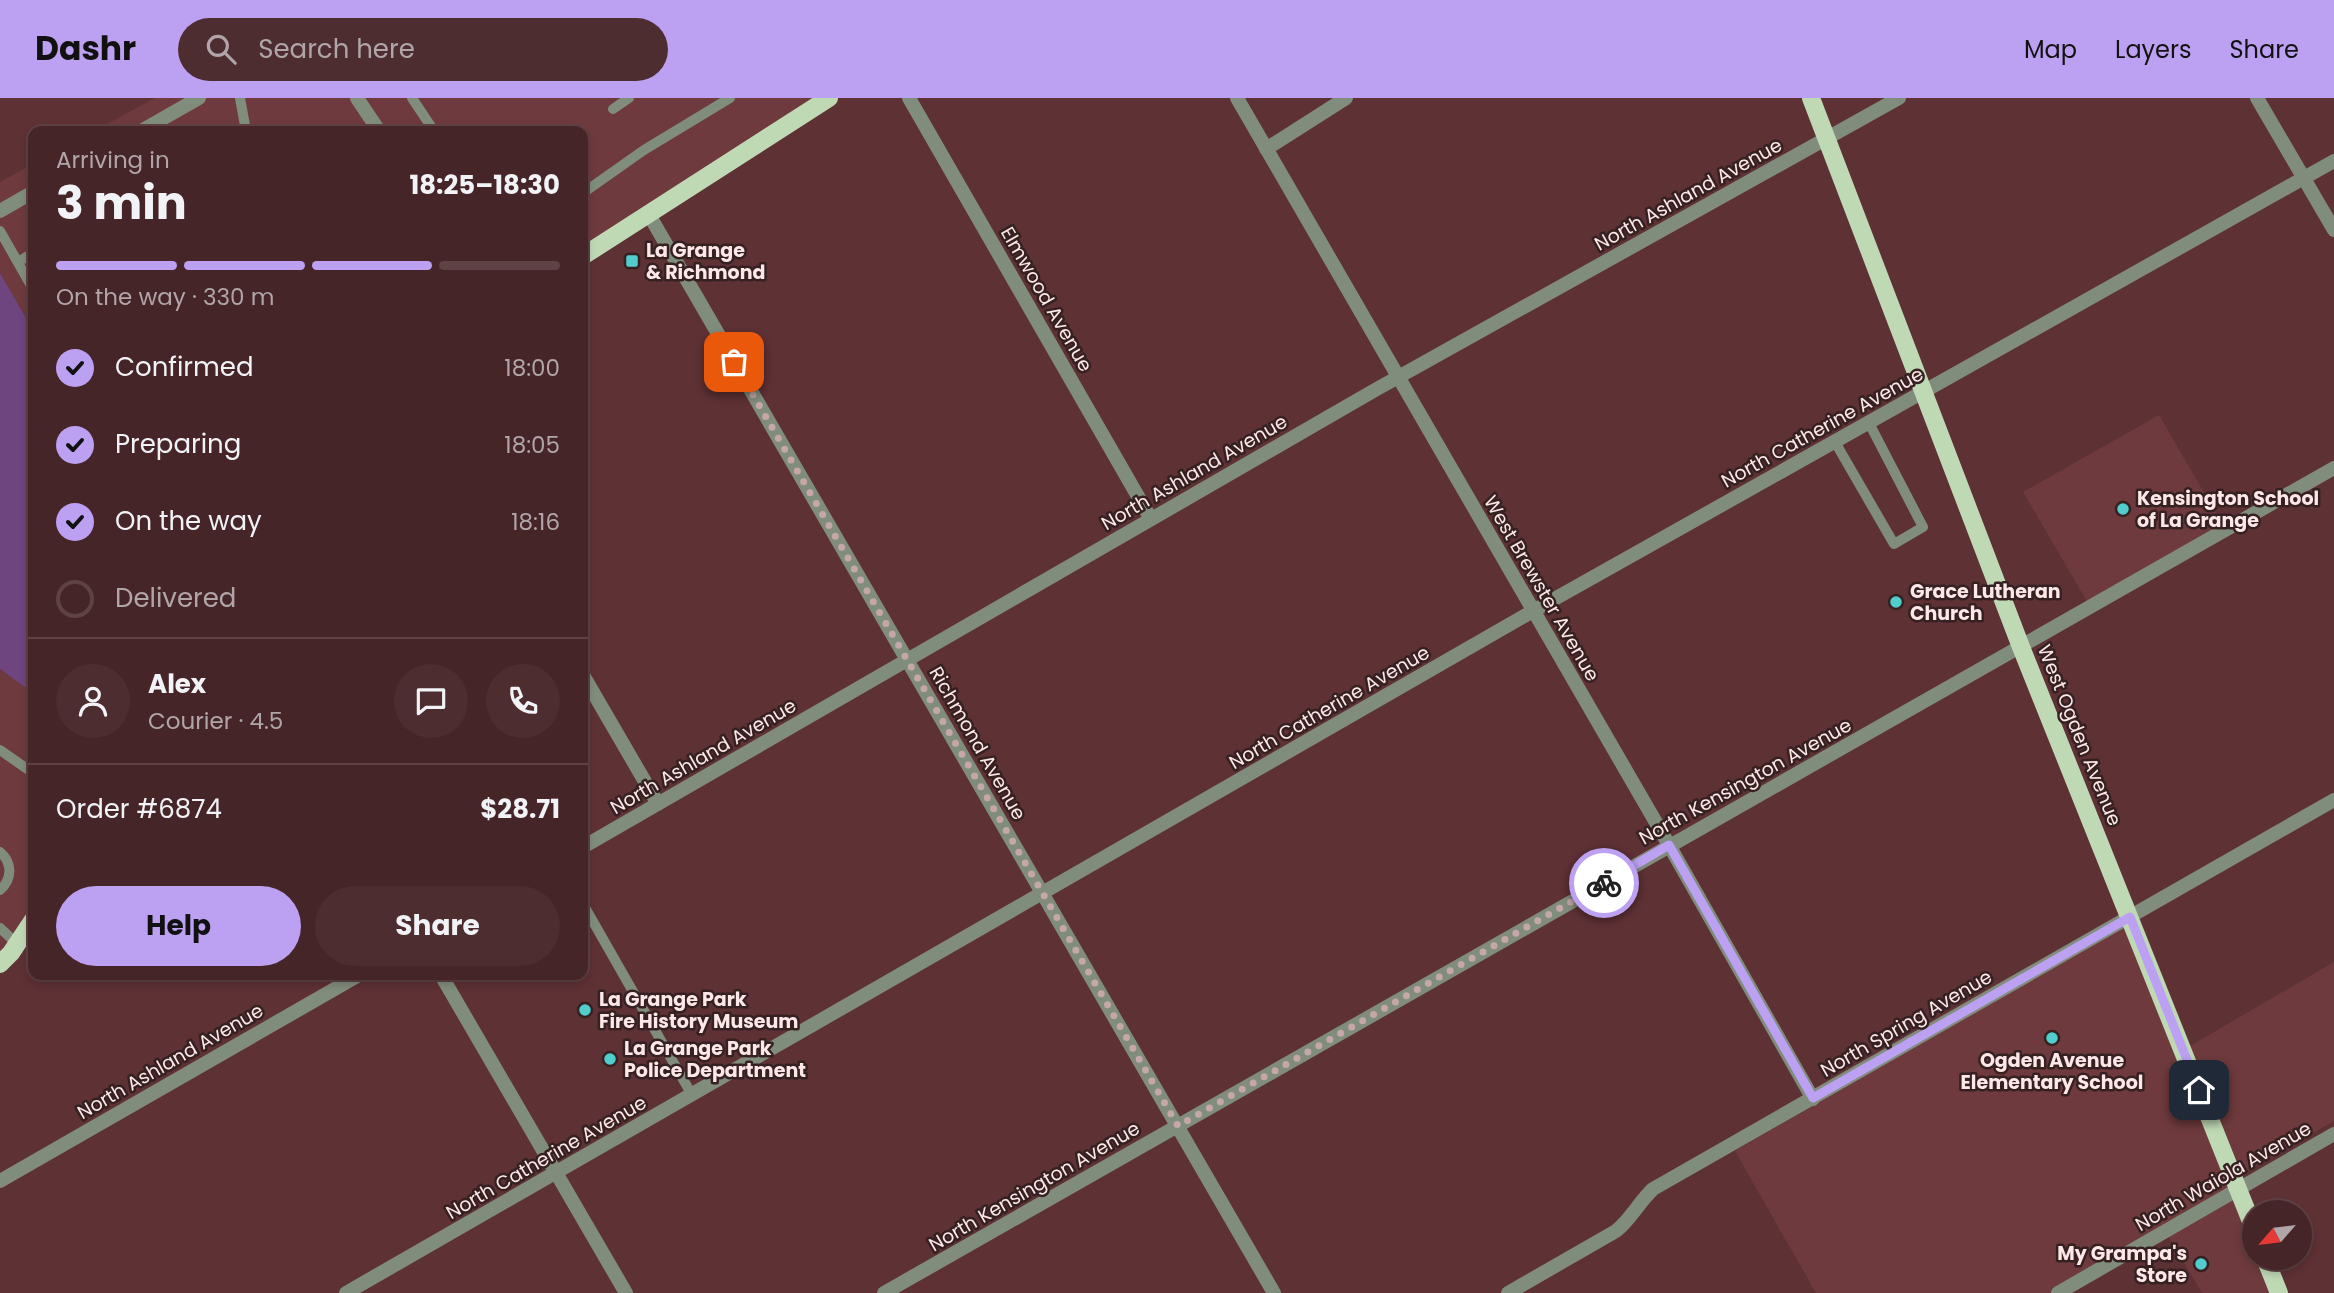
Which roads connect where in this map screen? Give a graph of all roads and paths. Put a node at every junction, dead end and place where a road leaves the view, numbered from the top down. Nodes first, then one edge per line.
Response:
1 (200, 98) edge
2 (240, 98) edge
3 (357, 98) edge
4 (412, 98) edge
5 (629, 98) edge
6 (730, 98) edge
7 (828, 98) edge
8 (909, 98) edge
9 (1237, 98) edge
10 (1346, 98) edge
11 (1811, 98) edge
12 (1899, 98) edge
13 (2257, 98) edge
14 (613, 109) dead end
15 (150, 126) edge
16 (244, 126) edge
17 (376, 126) edge
18 (431, 126) edge
19 (1828, 138) junction
20 (1266, 149) junction
21 (2334, 161) edge
22 (2304, 178) junction
23 (588, 190) edge
24 (28, 195) edge
25 (0, 211) edge
26 (648, 213) junction
27 (2334, 230) edge
28 (0, 231) edge
29 (588, 253) edge
30 (28, 256) edge
31 (18, 262) junction
32 (28, 280) edge
33 (1398, 378) junction
34 (1924, 392) junction
35 (1869, 423) junction
36 (1835, 442) junction
37 (2334, 468) edge
38 (1151, 519) junction
39 (1533, 611) junction
40 (2021, 647) junction
41 (908, 662) junction
42 (588, 684) edge
43 (0, 750) edge
44 (28, 770) edge
45 (2334, 800) edge
46 (657, 804) junction
47 (588, 843) edge
48 (1669, 845) junction
49 (0, 852) edge
50 (0, 890) edge
51 (1044, 894) junction
52 (588, 913) edge
53 (2130, 917) junction
54 (0, 928) edge
55 (28, 928) edge
56 (17, 944) junction
57 (0, 964) edge
58 (350, 980) edge
59 (444, 980) edge
60 (692, 1095) junction
61 (1813, 1098) junction
62 (1178, 1126) junction
63 (2334, 1134) edge
64 (556, 1173) junction
65 (0, 1181) edge
66 (2238, 1189) junction
67 (2242, 1200) edge
68 (2270, 1270) edge
69 (346, 1293) edge
70 (625, 1293) edge
71 (884, 1293) edge
72 (1274, 1293) edge
73 (1508, 1293) edge
74 (2058, 1293) edge
75 (2279, 1293) edge

1 - 15 street
2 - 16 lane
3 - 17 street
4 - 18 lane
5 - 14 lane
6 - 23 lane
7 - 26 main road
8 - 38 street, Elmwood Avenue
9 - 20 street, West Brewster Avenue
10 - 20 street
11 - 19 main road, West Ogden Avenue
12 - 19 street, North Ashland Avenue
13 - 22 street
19 - 33 street, North Ashland Avenue
19 - 34 main road, West Ogden Avenue
20 - 33 street, West Brewster Avenue
21 - 22 street, North Catherine Avenue
22 - 27 street
22 - 34 street, North Catherine Avenue
24 - 25 street
26 - 29 main road
26 - 41 street, Richmond Avenue
28 - 31 lane
30 - 31 lane
31 - 32 lane
33 - 38 street, North Ashland Avenue
33 - 39 street, West Brewster Avenue
34 - 35 street, North Catherine Avenue
34 - 40 main road, West Ogden Avenue
35 - 36 street, North Catherine Avenue
35 - 36 lane
36 - 39 street, North Catherine Avenue
37 - 40 street, North Kensington Avenue
38 - 41 street, North Ashland Avenue
39 - 48 street, West Brewster Avenue
39 - 51 street, North Catherine Avenue
40 - 48 street, North Kensington Avenue
40 - 53 main road, West Ogden Avenue
41 - 46 street, North Ashland Avenue
41 - 51 street, Richmond Avenue
42 - 46 street
43 - 44 lane
45 - 53 street, North Spring Avenue
46 - 47 street, North Ashland Avenue
48 - 61 street, West Brewster Avenue
48 - 62 street, North Kensington Avenue
49 - 50 lane
51 - 60 street, North Catherine Avenue
51 - 62 street, Richmond Avenue
52 - 60 lane
53 - 61 street, North Spring Avenue
53 - 66 main road, West Ogden Avenue
54 - 56 lane
55 - 56 main road
56 - 57 main road
58 - 65 street, North Ashland Avenue
59 - 64 street
60 - 64 street, North Catherine Avenue
61 - 73 street, North Spring Avenue
62 - 71 street, North Kensington Avenue
62 - 72 street, Richmond Avenue
63 - 66 street, North Waiola Avenue
64 - 69 street, North Catherine Avenue
64 - 70 street
66 - 67 main road, West Ogden Avenue
66 - 74 street, North Waiola Avenue
68 - 75 main road

